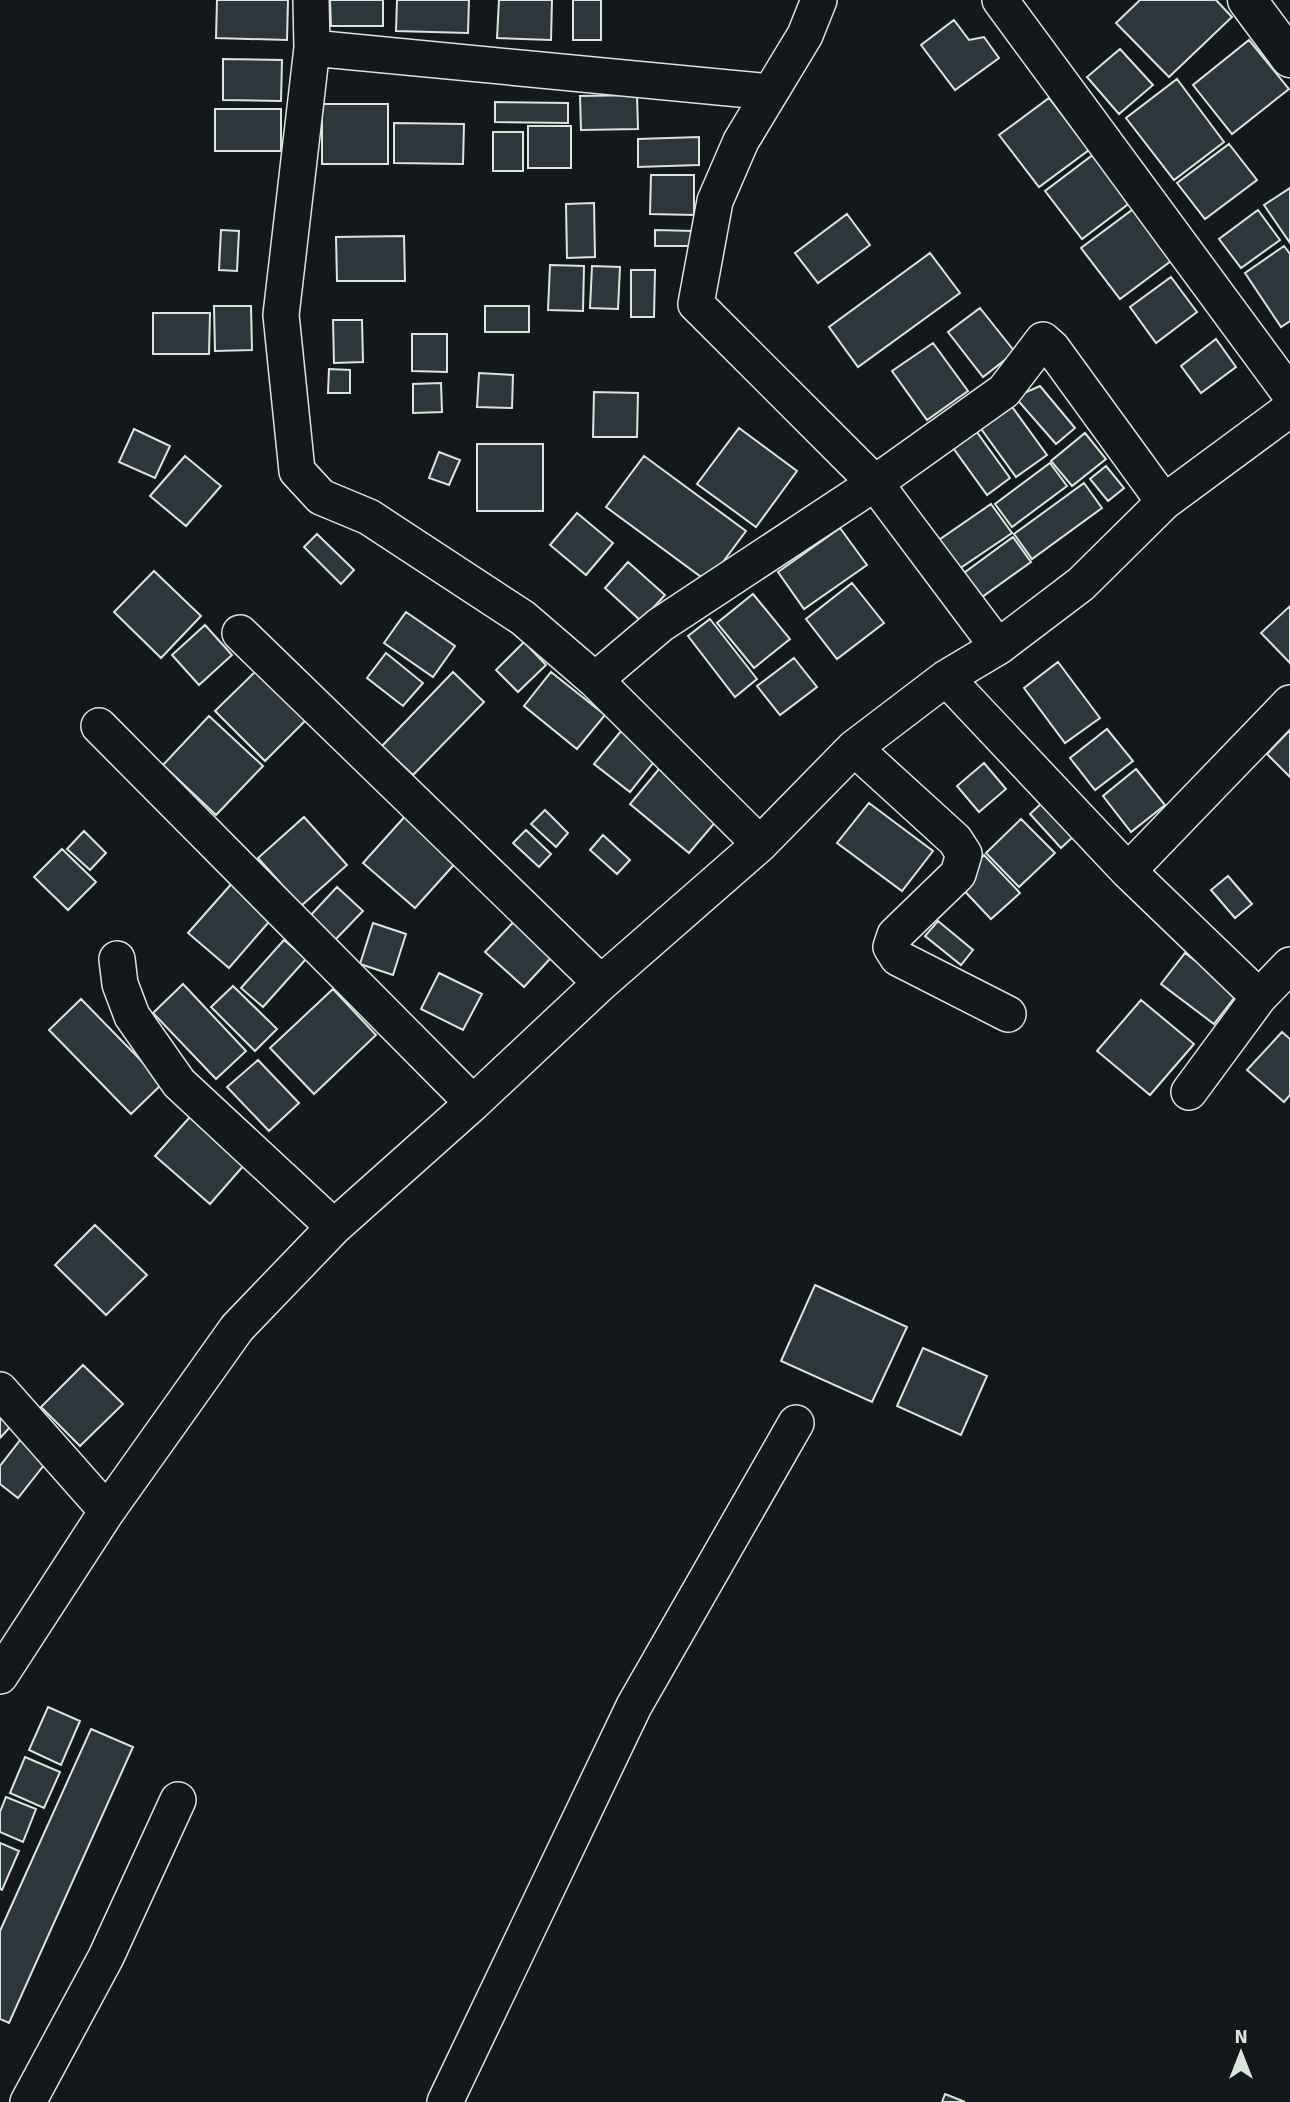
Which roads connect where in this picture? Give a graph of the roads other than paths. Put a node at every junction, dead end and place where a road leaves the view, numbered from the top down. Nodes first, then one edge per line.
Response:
1 (311, 0) edge
2 (818, 0) edge
3 (1000, 0) edge
4 (1247, 0) edge
5 (312, 48) junction
6 (1290, 58) edge
7 (770, 92) junction
8 (1290, 394) edge
9 (1290, 409) edge
10 (875, 483) junction
11 (1164, 502) junction
12 (240, 633) dead end
13 (998, 647) junction
14 (946, 678) junction
15 (595, 680) junction
16 (1290, 703) edge
17 (99, 726) dead end
18 (854, 748) junction
19 (760, 844) junction
20 (1128, 870) junction
21 (117, 959) dead end
22 (1290, 965) edge
23 (601, 983) junction
24 (1259, 997) junction
25 (1008, 1014) dead end
26 (1189, 1092) dead end
27 (472, 1103) junction
28 (334, 1227) junction
29 (0, 1390) edge
30 (796, 1423) dead end
31 (107, 1511) junction
32 (0, 1676) edge
33 (178, 1800) dead end
34 (28, 2102) edge
35 (445, 2102) edge

1 - 5 street
2 - 7 street
3 - 8 street
4 - 6 highway
5 - 7 street
5 - 15 street
7 - 10 street
9 - 11 street
10 - 11 street
10 - 13 street
10 - 15 street
11 - 13 street
12 - 23 street
13 - 14 street
14 - 18 street
14 - 20 street
15 - 19 street
16 - 20 street
17 - 27 street
18 - 19 street
18 - 25 street
19 - 23 street
20 - 24 street
21 - 28 street
22 - 24 street
23 - 27 street
24 - 26 street
27 - 28 street
28 - 31 street
29 - 31 street
30 - 35 street
31 - 32 street
33 - 34 street

